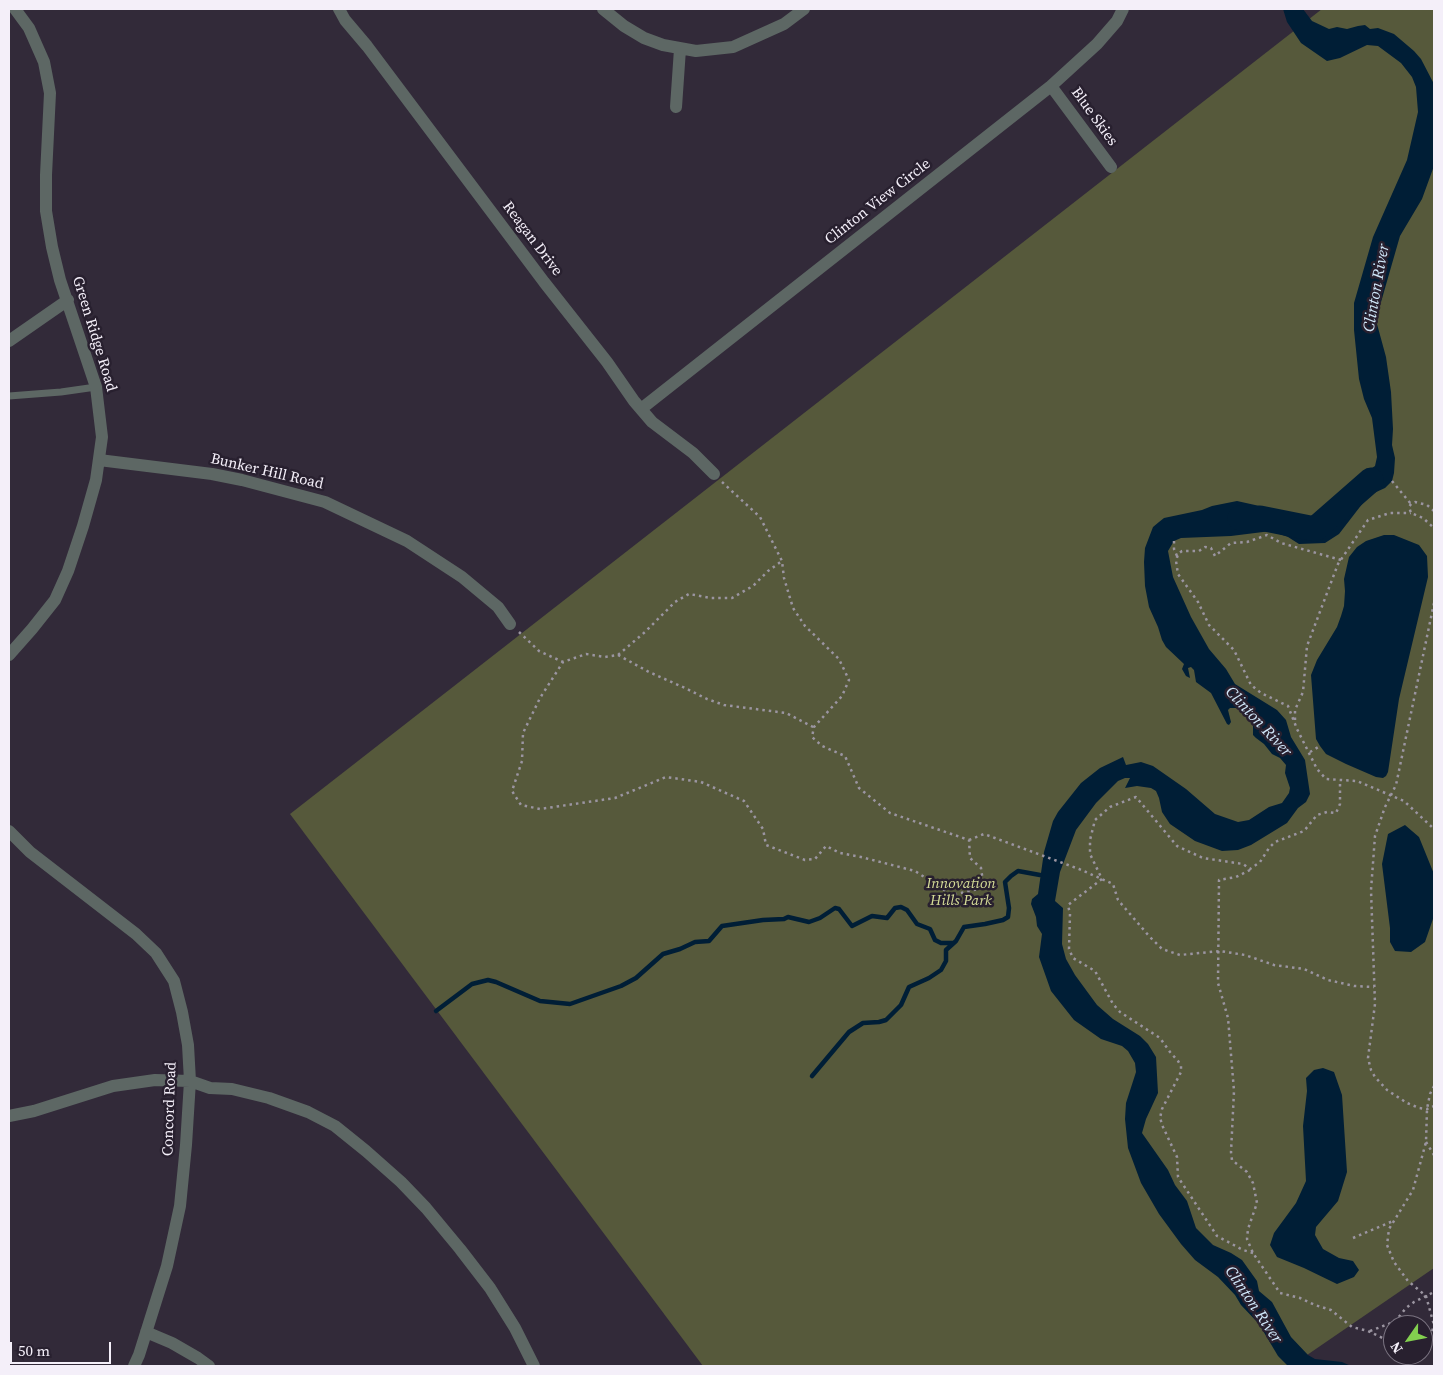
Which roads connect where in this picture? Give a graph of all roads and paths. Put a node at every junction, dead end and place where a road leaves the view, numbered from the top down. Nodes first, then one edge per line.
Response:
1 (15, 9) edge
2 (339, 9) edge
3 (603, 9) edge
4 (804, 9) edge
5 (1123, 9) edge
6 (680, 49) junction
7 (1051, 86) junction
8 (676, 107) dead end
9 (1111, 167) dead end
10 (68, 300) junction
11 (9, 341) edge
12 (96, 387) junction
13 (9, 396) edge
14 (641, 409) junction
15 (99, 460) junction
16 (714, 474) joint
17 (1392, 481) dead end
18 (1411, 504) junction
19 (1434, 511) edge
20 (1411, 513) junction
21 (1434, 528) edge
22 (1174, 542) dead end
23 (1177, 556) junction
24 (1341, 560) junction
25 (782, 561) junction
26 (1434, 603) edge
27 (510, 624) joint
28 (618, 654) junction
29 (9, 655) edge
30 (563, 662) junction
31 (1295, 724) junction
32 (814, 727) junction
33 (1320, 746) dead end
34 (1310, 752) junction
35 (1340, 780) junction
36 (1392, 796) junction
37 (1434, 829) edge
38 (9, 831) edge
39 (968, 840) junction
40 (1250, 869) junction
41 (1102, 879) junction
42 (1220, 951) junction
43 (1374, 987) junction
44 (190, 1081) junction
45 (1434, 1086) edge
46 (1434, 1106) edge
47 (1426, 1109) junction
48 (9, 1116) edge
49 (1426, 1142) junction
50 (1434, 1155) edge
51 (1394, 1220) junction
52 (1353, 1238) dead end
53 (1254, 1253) junction
54 (1434, 1292) edge
55 (1426, 1296) junction
56 (1434, 1325) edge
57 (1368, 1331) junction
58 (146, 1332) junction
59 (1383, 1338) edge
60 (134, 1366) edge
61 (209, 1366) edge
62 (534, 1366) edge

1 - 10 street, Green Ridge Road
2 - 14 street, Reagan Drive
3 - 6 street
4 - 6 street
5 - 7 street, Clinton View Circle
6 - 8 street
7 - 9 street, Blue Skies
7 - 14 street, Clinton View Circle
10 - 11 street
10 - 12 street, Green Ridge Road
12 - 13 lane
12 - 15 street, Green Ridge Road
14 - 16 street, Reagan Drive
15 - 27 street, Bunker Hill Road
15 - 29 street, Green Ridge Road
16 - 25 path
17 - 18 path
18 - 19 path
18 - 20 path
20 - 21 path
20 - 24 path
22 - 23 path
23 - 24 path
23 - 31 path
24 - 31 path
25 - 28 path
25 - 32 path
26 - 36 path
27 - 30 path
28 - 30 path
28 - 32 path
30 - 39 path
31 - 34 path
32 - 39 path
33 - 34 path
34 - 35 path
35 - 36 path
35 - 40 path
36 - 37 path
36 - 43 path
38 - 44 street, Concord Road
39 - 41 path
40 - 41 path
40 - 42 path
41 - 42 path
41 - 53 path
42 - 43 path
42 - 53 path
43 - 47 path
44 - 48 street
44 - 58 street, Concord Road
44 - 62 street
45 - 47 path
46 - 47 path
47 - 49 path
49 - 50 path
49 - 51 path
51 - 52 path
51 - 55 path
53 - 57 path
54 - 55 path
55 - 56 path
55 - 57 path
57 - 59 path
58 - 60 street, Concord Road
58 - 61 street

